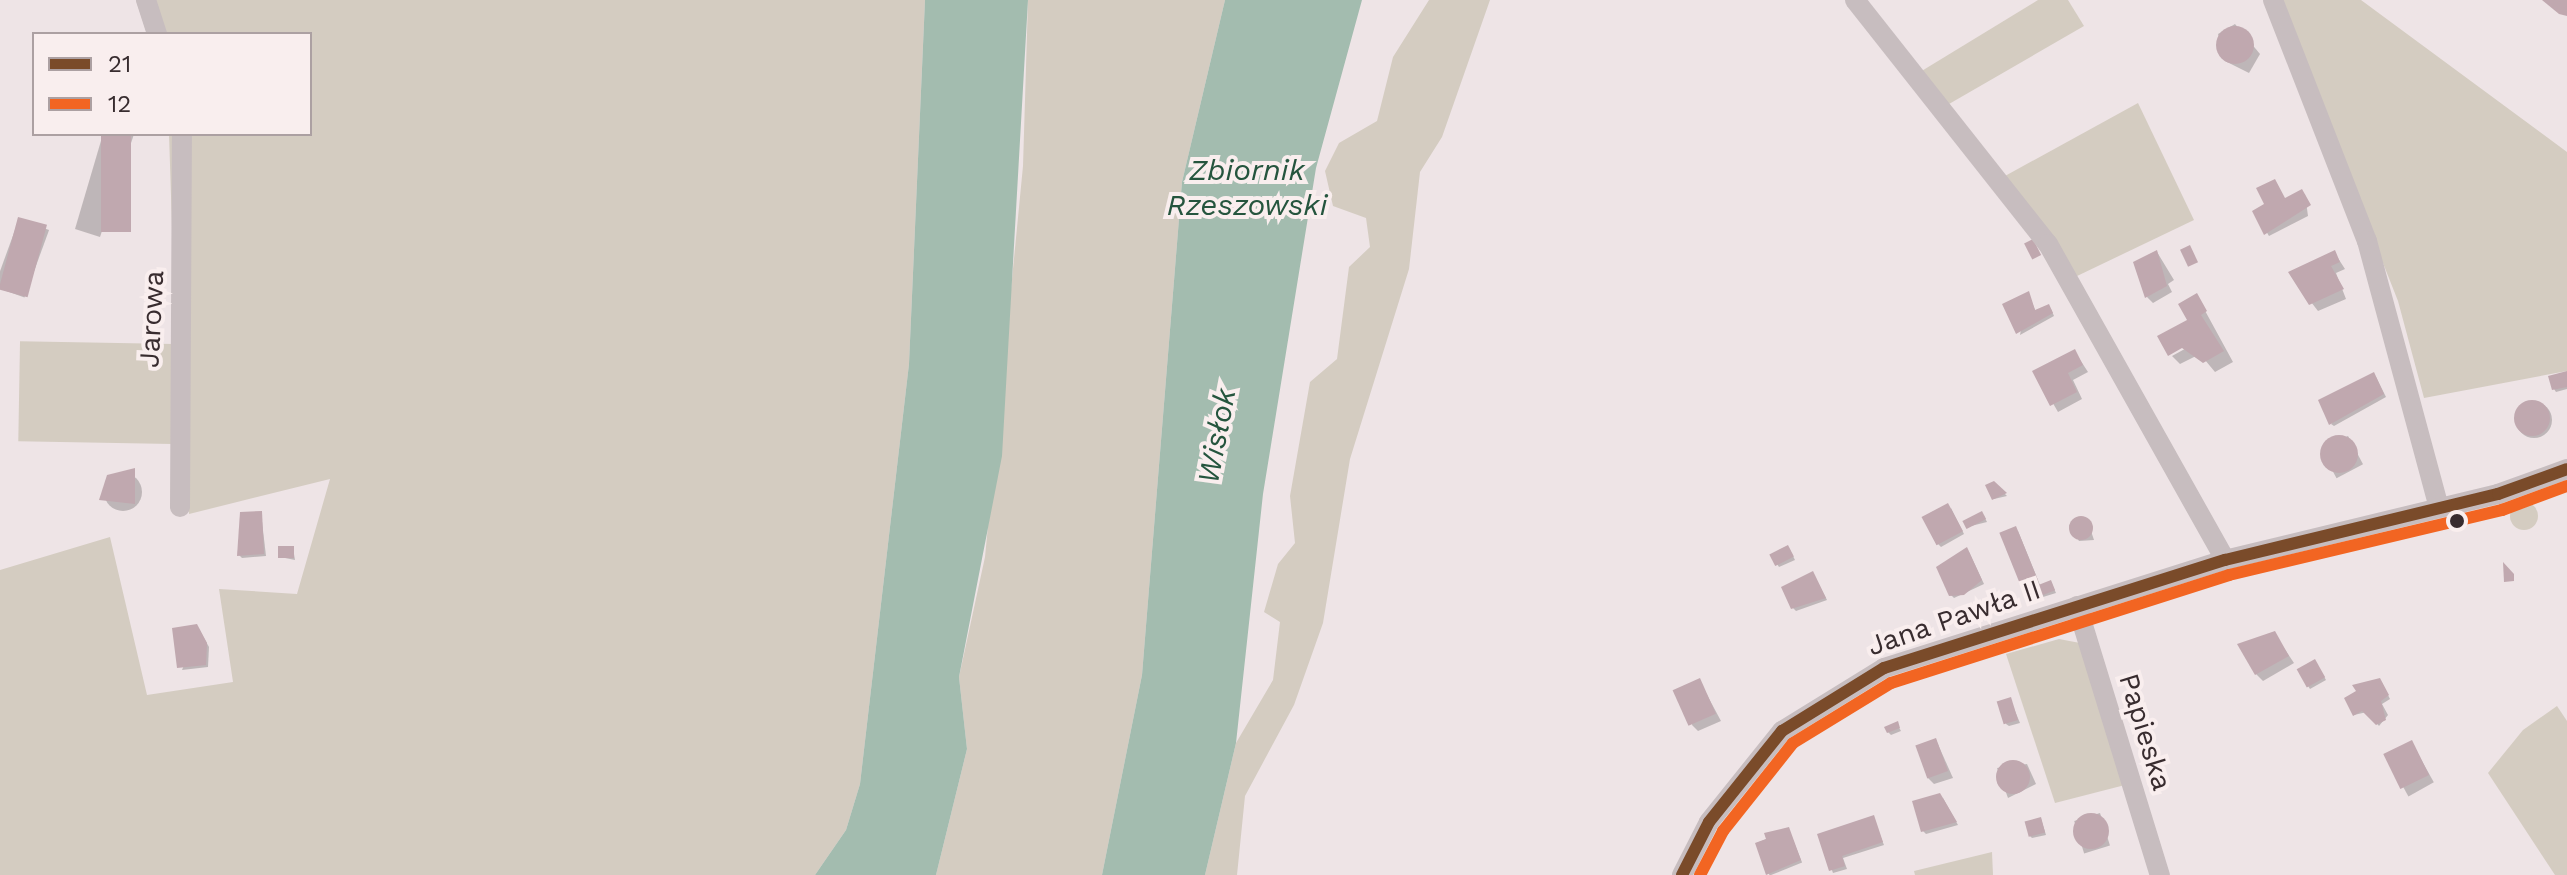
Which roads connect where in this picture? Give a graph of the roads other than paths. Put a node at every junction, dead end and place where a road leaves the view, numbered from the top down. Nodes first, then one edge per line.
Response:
1 (146, 0) edge
2 (1855, 0) edge
3 (2273, 0) edge
4 (156, 32) edge
5 (182, 136) edge
6 (2567, 469) edge
7 (180, 507) dead end
8 (2439, 507) junction
9 (2228, 559) junction
10 (2077, 606) junction
11 (1682, 875) edge
12 (2160, 875) edge

1 - 4 street
2 - 9 street
3 - 8 street
5 - 7 street, Jarowa
6 - 8 street, Jana Pawła II
8 - 9 street, Jana Pawła II
9 - 10 street, Jana Pawła II
10 - 11 street, Jana Pawła II
10 - 12 street, Papieska

